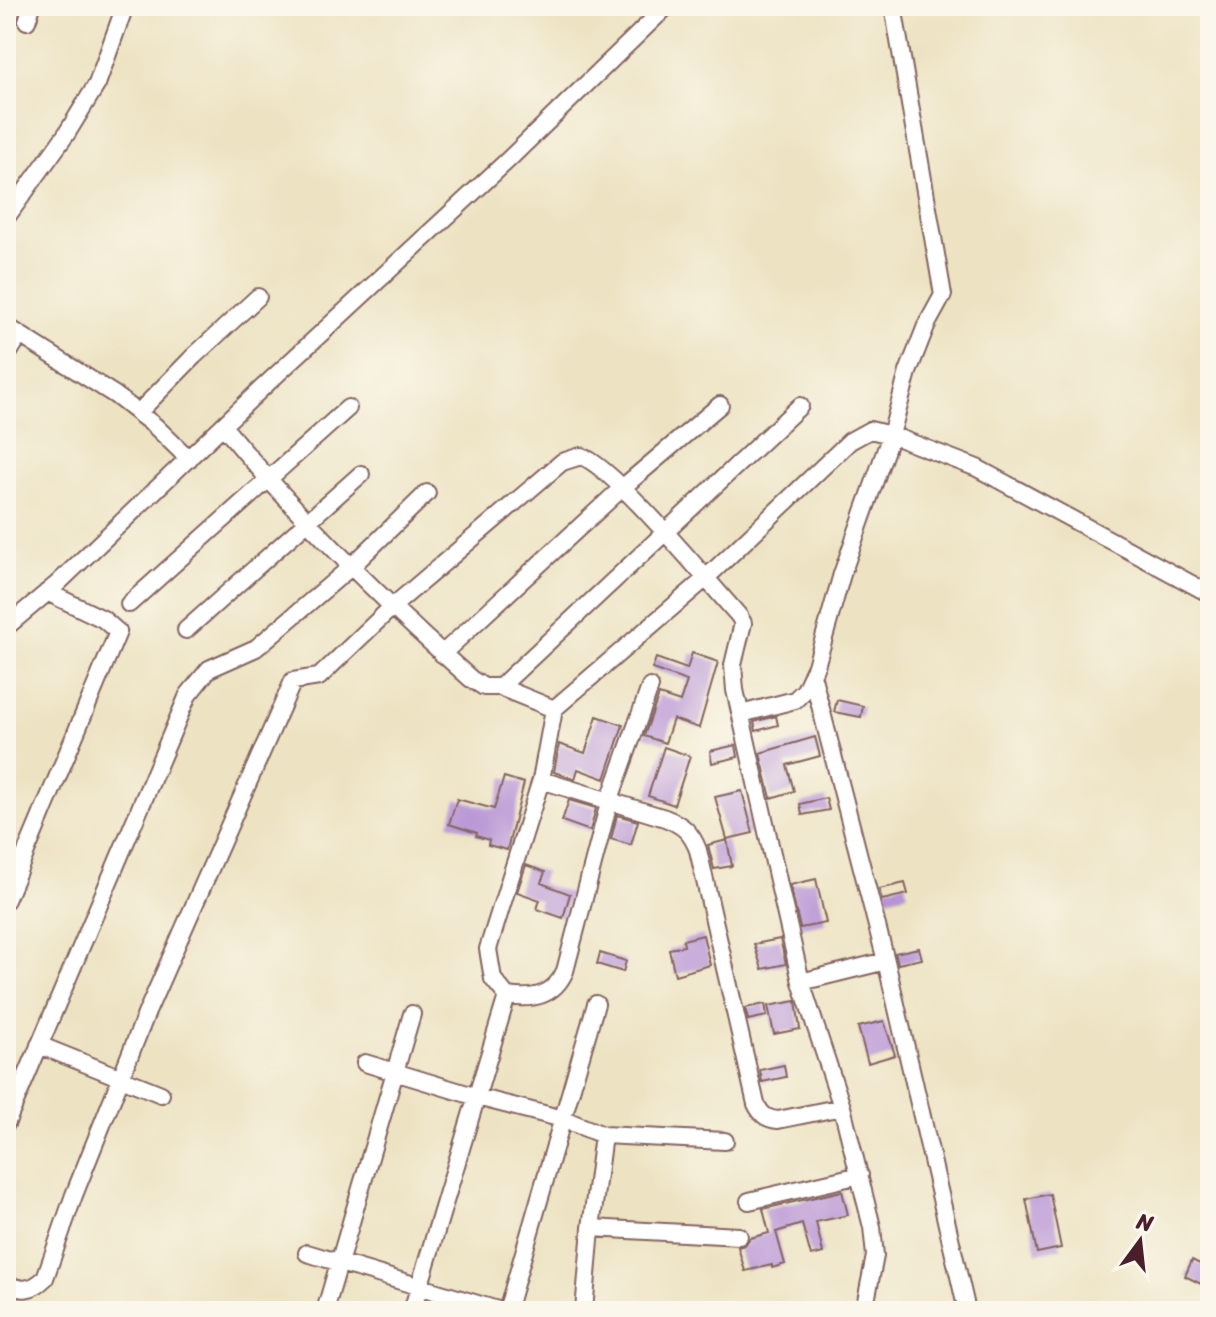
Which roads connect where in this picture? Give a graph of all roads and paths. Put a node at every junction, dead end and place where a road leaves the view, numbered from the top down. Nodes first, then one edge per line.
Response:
1 (125, 6) edge
2 (667, 6) edge
3 (893, 6) edge
4 (646, 14) edge
5 (6, 218) edge
6 (258, 297) dead end
7 (13, 330) edge
8 (6, 357) edge
9 (720, 405) dead end
10 (800, 406) dead end
11 (348, 408) dead end
12 (138, 413) junction
13 (223, 426) junction
14 (891, 435) junction
15 (189, 459) junction
16 (361, 474) dead end
17 (268, 481) junction
18 (622, 488) junction
19 (427, 493) dead end
20 (308, 523) junction
21 (664, 533) junction
22 (352, 566) junction
23 (705, 579) junction
24 (47, 592) junction
25 (1210, 594) edge
26 (129, 604) dead end
27 (392, 607) junction
28 (6, 627) edge
29 (186, 630) dead end
30 (442, 654) junction
31 (812, 674) junction
32 (500, 687) junction
33 (650, 687) dead end
34 (554, 709) junction
35 (741, 714) junction
36 (541, 780) junction
37 (610, 799) junction
38 (6, 900) edge
39 (886, 961) junction
40 (801, 982) junction
41 (507, 996) junction
42 (596, 1004) dead end
43 (412, 1014) dead end
44 (39, 1045) junction
45 (365, 1063) dead end
46 (395, 1072) junction
47 (121, 1078) junction
48 (161, 1094) dead end
49 (477, 1097) junction
50 (842, 1107) junction
51 (563, 1119) junction
52 (6, 1124) edge
53 (603, 1135) junction
54 (725, 1141) dead end
55 (860, 1175) junction
56 (749, 1201) dead end
57 (591, 1228) junction
58 (739, 1236) dead end
59 (307, 1253) dead end
60 (339, 1262) junction
61 (6, 1284) edge
62 (419, 1287) junction
63 (325, 1311) edge
64 (412, 1311) edge
65 (504, 1311) edge
66 (584, 1311) edge
67 (864, 1311) edge
68 (967, 1311) edge

1 - 5 street
2 - 4 street
3 - 14 street
4 - 13 street
6 - 12 street
7 - 8 street
7 - 12 street
9 - 18 street
10 - 21 street
11 - 17 street
12 - 15 street
13 - 15 street
13 - 17 street
14 - 23 street
14 - 25 street
14 - 31 street
15 - 24 street
16 - 20 street
17 - 20 street
17 - 26 street
18 - 21 street
18 - 27 street
18 - 30 street
19 - 22 street
20 - 22 street
20 - 29 street
21 - 23 street
21 - 32 street
22 - 27 street
22 - 44 street
23 - 34 street
23 - 35 street
24 - 28 street
24 - 38 street
27 - 30 street
27 - 47 street
30 - 32 street
31 - 35 street
31 - 39 street
32 - 34 street
33 - 37 street
34 - 36 street
35 - 40 street
36 - 37 street
36 - 41 street
37 - 41 street
37 - 50 street
39 - 40 street
39 - 68 street
40 - 50 street
41 - 49 street
42 - 51 street
43 - 46 street
44 - 47 street
44 - 52 street
45 - 46 street
46 - 49 street
46 - 60 street
47 - 48 street
47 - 61 street
49 - 51 street
49 - 62 street
50 - 55 street
51 - 53 street
51 - 65 street
53 - 54 street
53 - 57 street
55 - 56 street
55 - 67 street
57 - 58 street
57 - 66 street
59 - 60 street
60 - 62 street
60 - 63 street
62 - 64 street
62 - 65 street

